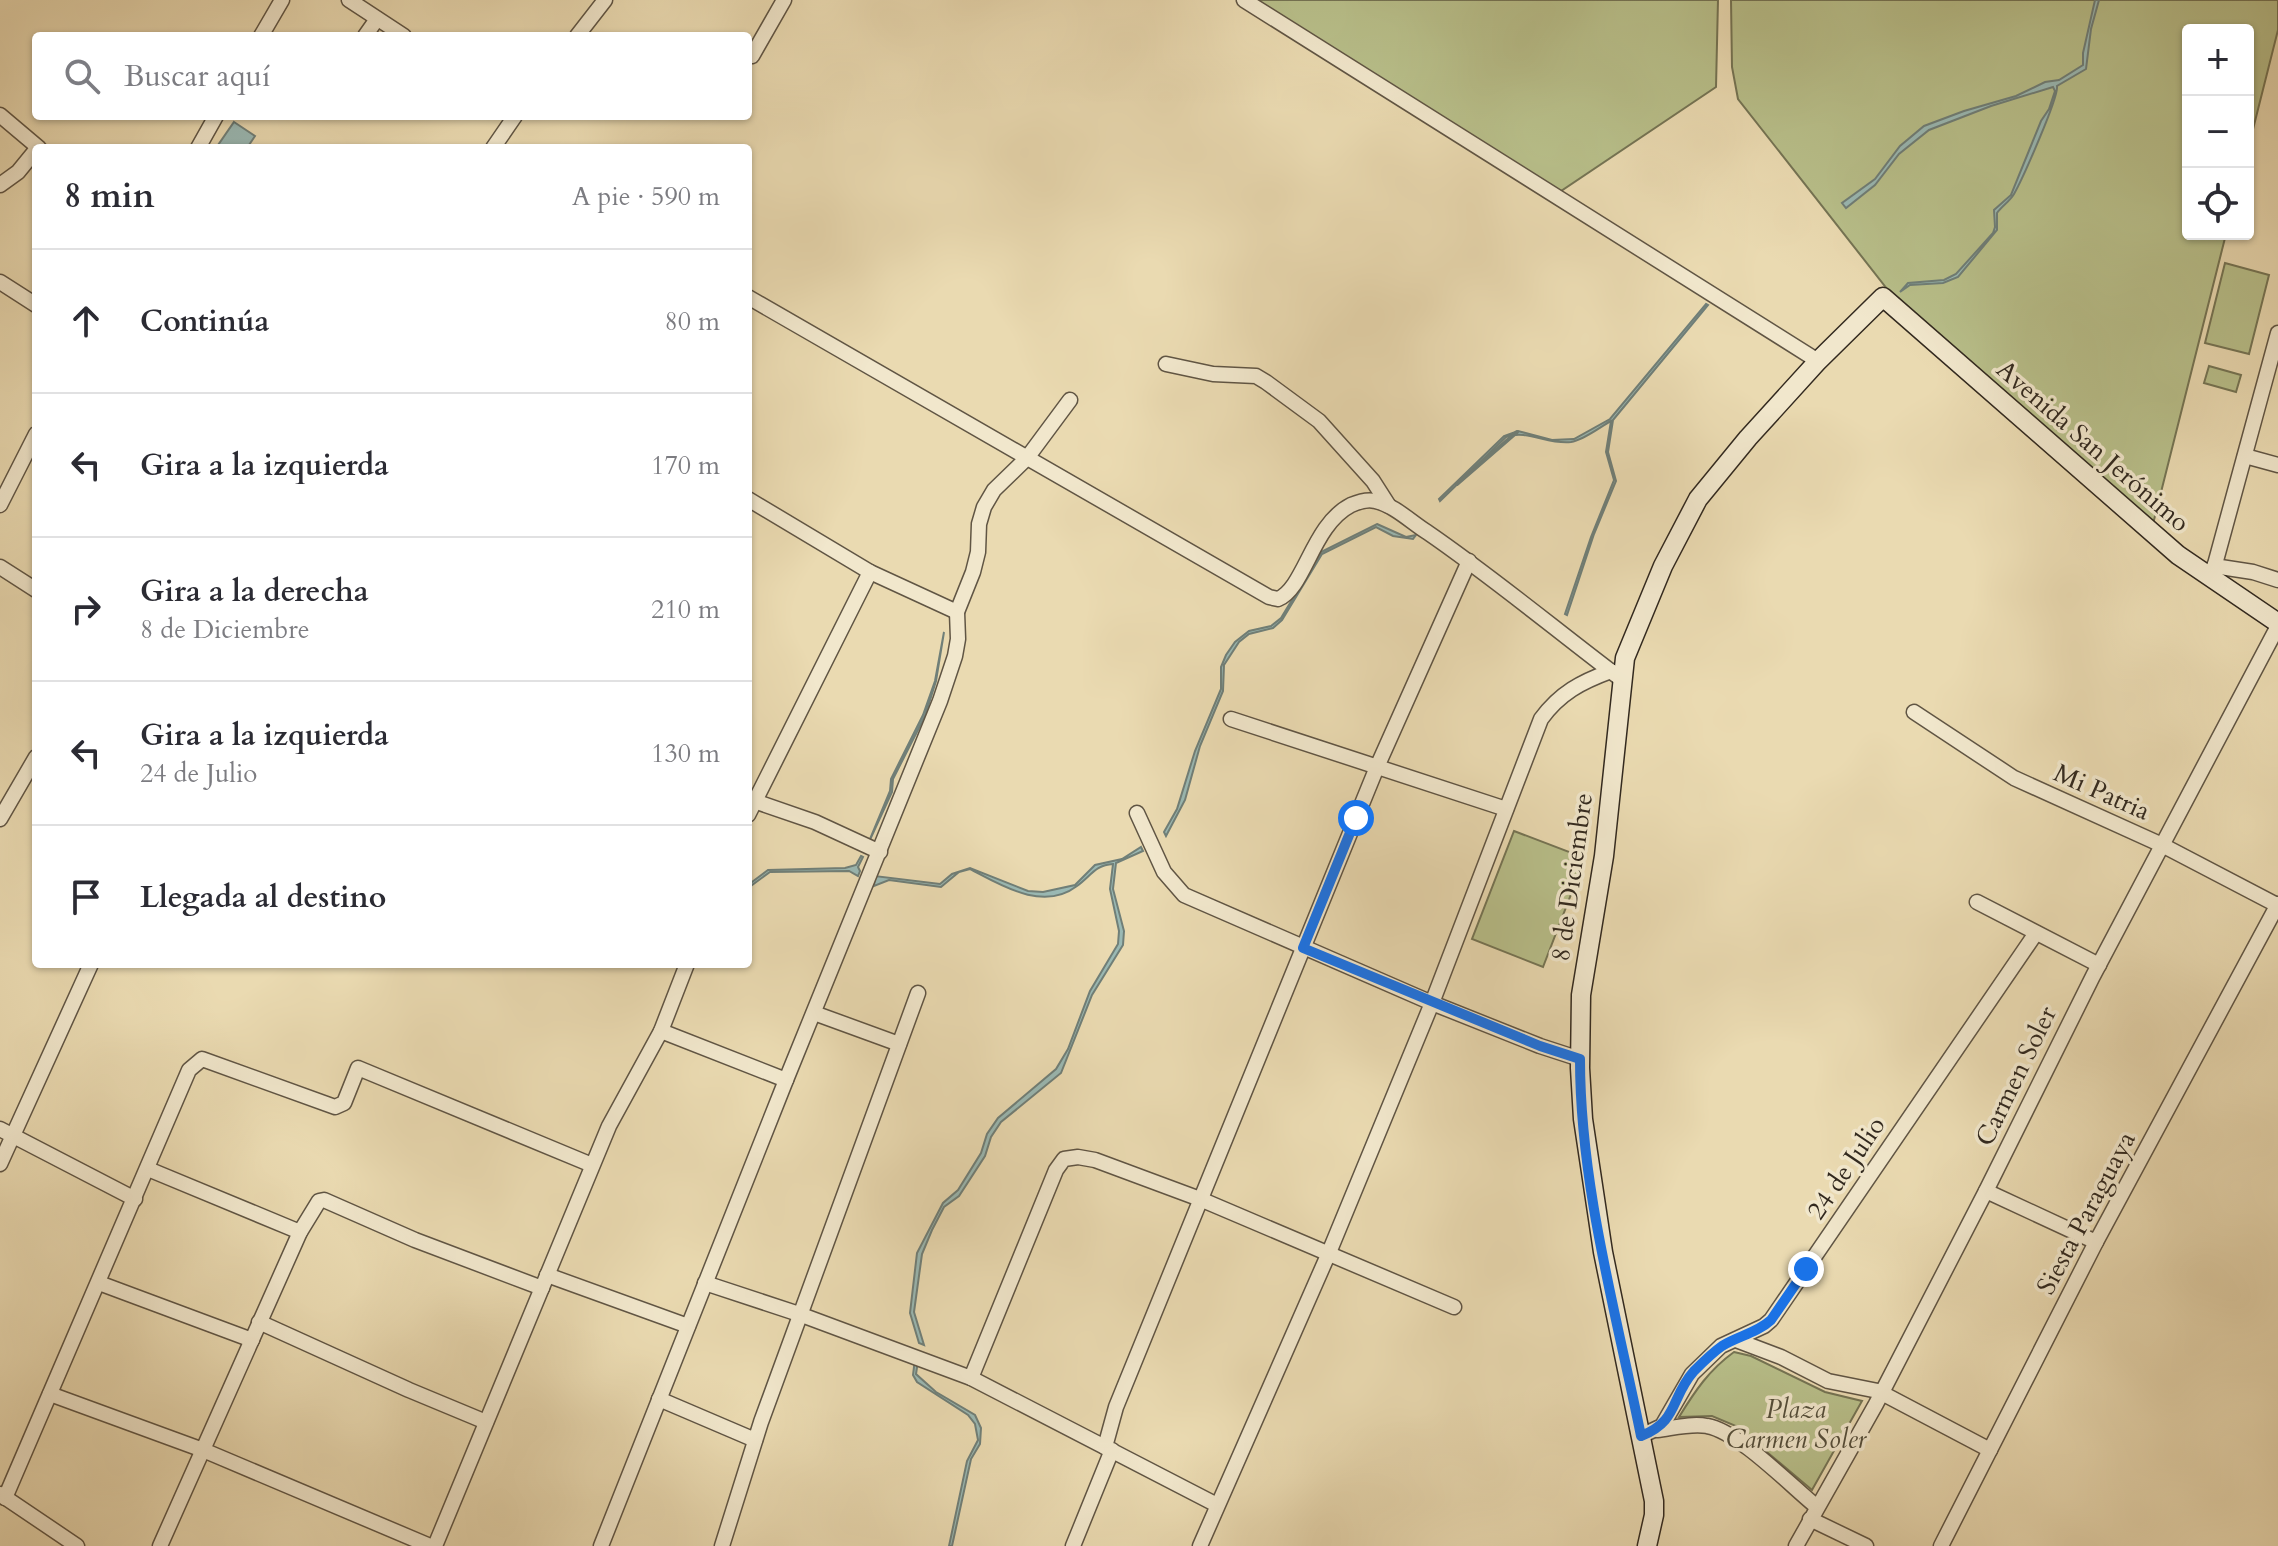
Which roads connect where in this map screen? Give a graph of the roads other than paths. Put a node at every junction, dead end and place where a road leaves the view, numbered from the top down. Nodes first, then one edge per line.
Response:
1 (349, 0) edge
2 (605, 0) edge
3 (784, 0) edge
4 (1244, 0) edge
5 (274, 4) edge
6 (377, 19) junction
7 (263, 32) edge
8 (368, 32) edge
9 (398, 32) edge
10 (580, 32) edge
11 (752, 56) dead end
12 (0, 115) edge
13 (214, 120) edge
14 (512, 120) edge
15 (33, 144) edge
16 (200, 144) edge
17 (496, 144) edge
18 (32, 157) edge
19 (0, 185) edge
20 (0, 282) edge
21 (1883, 297) joint
22 (752, 299) edge
23 (32, 302) edge
24 (2278, 333) edge
25 (1818, 361) junction
26 (1166, 364) dead end
27 (1070, 400) dead end
28 (32, 442) edge
29 (2245, 456) junction
30 (1027, 458) junction
31 (2278, 465) edge
32 (752, 501) edge
33 (0, 505) edge
34 (1390, 507) junction
35 (1469, 561) junction
36 (0, 567) edge
37 (870, 572) junction
38 (2212, 573) junction
39 (2278, 580) edge
40 (32, 587) edge
41 (957, 612) junction
42 (2278, 624) edge
43 (1616, 675) junction
44 (1914, 712) dead end
45 (1231, 719) dead end
46 (32, 764) edge
47 (1377, 767) junction
48 (752, 806) edge
49 (752, 808) edge
50 (1506, 809) junction
51 (1137, 813) dead end
52 (0, 819) edge
53 (2162, 845) junction
54 (880, 852) junction
55 (1977, 902) dead end
56 (2278, 905) edge
57 (2036, 933) junction
58 (1303, 948) junction
59 (2099, 965) junction
60 (89, 968) edge
61 (685, 968) edge
62 (918, 993) dead end
63 (1432, 1003) junction
64 (814, 1013) junction
65 (661, 1031) junction
66 (899, 1044) junction
67 (1580, 1059) junction
68 (786, 1080) junction
69 (7, 1133) edge
70 (0, 1164) edge
71 (592, 1165) junction
72 (148, 1169) junction
73 (1986, 1191) junction
74 (135, 1199) junction
75 (1200, 1199) junction
76 (300, 1232) junction
77 (2096, 1242) junction
78 (1328, 1255) junction
79 (544, 1282) junction
80 (99, 1283) junction
81 (705, 1283) junction
82 (1454, 1307) dead end
83 (799, 1314) junction
84 (259, 1322) junction
85 (688, 1326) junction
86 (252, 1340) junction
87 (1736, 1340) junction
88 (971, 1378) junction
89 (1882, 1393) junction
90 (50, 1394) junction
91 (659, 1399) junction
92 (486, 1422) junction
93 (1649, 1433) junction
94 (755, 1440) junction
95 (1108, 1448) junction
96 (203, 1450) junction
97 (1990, 1450) junction
98 (2, 1496) edge
99 (1217, 1505) junction
100 (1813, 1513) junction
101 (77, 1546) edge
102 (160, 1546) edge
103 (433, 1546) edge
104 (601, 1546) edge
105 (722, 1546) edge
106 (1073, 1546) edge
107 (1200, 1546) edge
108 (1647, 1546) edge
109 (1796, 1546) edge
110 (1866, 1546) edge
111 (1941, 1546) edge

1 - 6 street
2 - 10 street
3 - 11 street
4 - 25 street
5 - 7 street
6 - 8 street
6 - 9 street
12 - 15 street
13 - 16 street
14 - 17 street
18 - 19 street
20 - 23 street
21 - 25 street, 8 de Diciembre
21 - 38 street, Avenida San Jerónimo
22 - 30 street
24 - 29 street
25 - 43 street, 8 de Diciembre
26 - 34 street
27 - 30 street
28 - 33 street
29 - 31 street
29 - 38 street
30 - 34 street
30 - 41 street
32 - 37 street
34 - 35 street
35 - 43 street
35 - 47 street
36 - 40 street
37 - 41 street
37 - 48 street
38 - 39 street
38 - 42 street, Avenida San Jerónimo
41 - 54 street
42 - 53 street, Carmen Soler
43 - 50 street
43 - 67 street, 8 de Diciembre
44 - 53 street, Mi Patria
45 - 47 street
46 - 52 street
47 - 50 street
47 - 58 street
49 - 54 street
50 - 63 street
51 - 58 street
53 - 56 street, Mi Patria
53 - 59 street, Carmen Soler
54 - 64 street
55 - 57 street
56 - 77 street, Siesta Paraguaya
57 - 59 street
57 - 87 street, 24 de Julio
58 - 63 street
58 - 75 street
59 - 73 street, Carmen Soler
60 - 69 street
61 - 65 street
62 - 66 street
63 - 67 street
63 - 78 street
64 - 66 street
64 - 68 street
65 - 68 street
65 - 71 street
66 - 83 street
67 - 93 street, 8 de Diciembre
68 - 81 street
69 - 70 street
69 - 74 street
71 - 72 street
71 - 79 street
72 - 74 street
72 - 76 street
73 - 77 street
73 - 89 street, Carmen Soler
74 - 80 street
75 - 78 street
75 - 88 street
75 - 95 street
76 - 79 street
76 - 84 street
77 - 97 street, Siesta Paraguaya
78 - 82 street
78 - 99 street
79 - 85 street
79 - 92 street
80 - 86 street
80 - 90 street
81 - 83 street
81 - 85 street
83 - 88 street
83 - 94 street
84 - 86 street
84 - 92 street
85 - 91 street
86 - 96 street
87 - 89 street
87 - 93 street, 24 de Julio
88 - 95 street
89 - 97 street
89 - 100 street, Carmen Soler
90 - 96 street
90 - 98 street
91 - 94 street
91 - 104 street
92 - 103 street
93 - 100 street
93 - 108 street, 8 de Diciembre
94 - 105 street
95 - 99 street
95 - 106 street
96 - 102 street
96 - 103 street
97 - 111 street, Siesta Paraguaya
98 - 101 street
99 - 107 street
100 - 109 street, Carmen Soler
100 - 110 street

